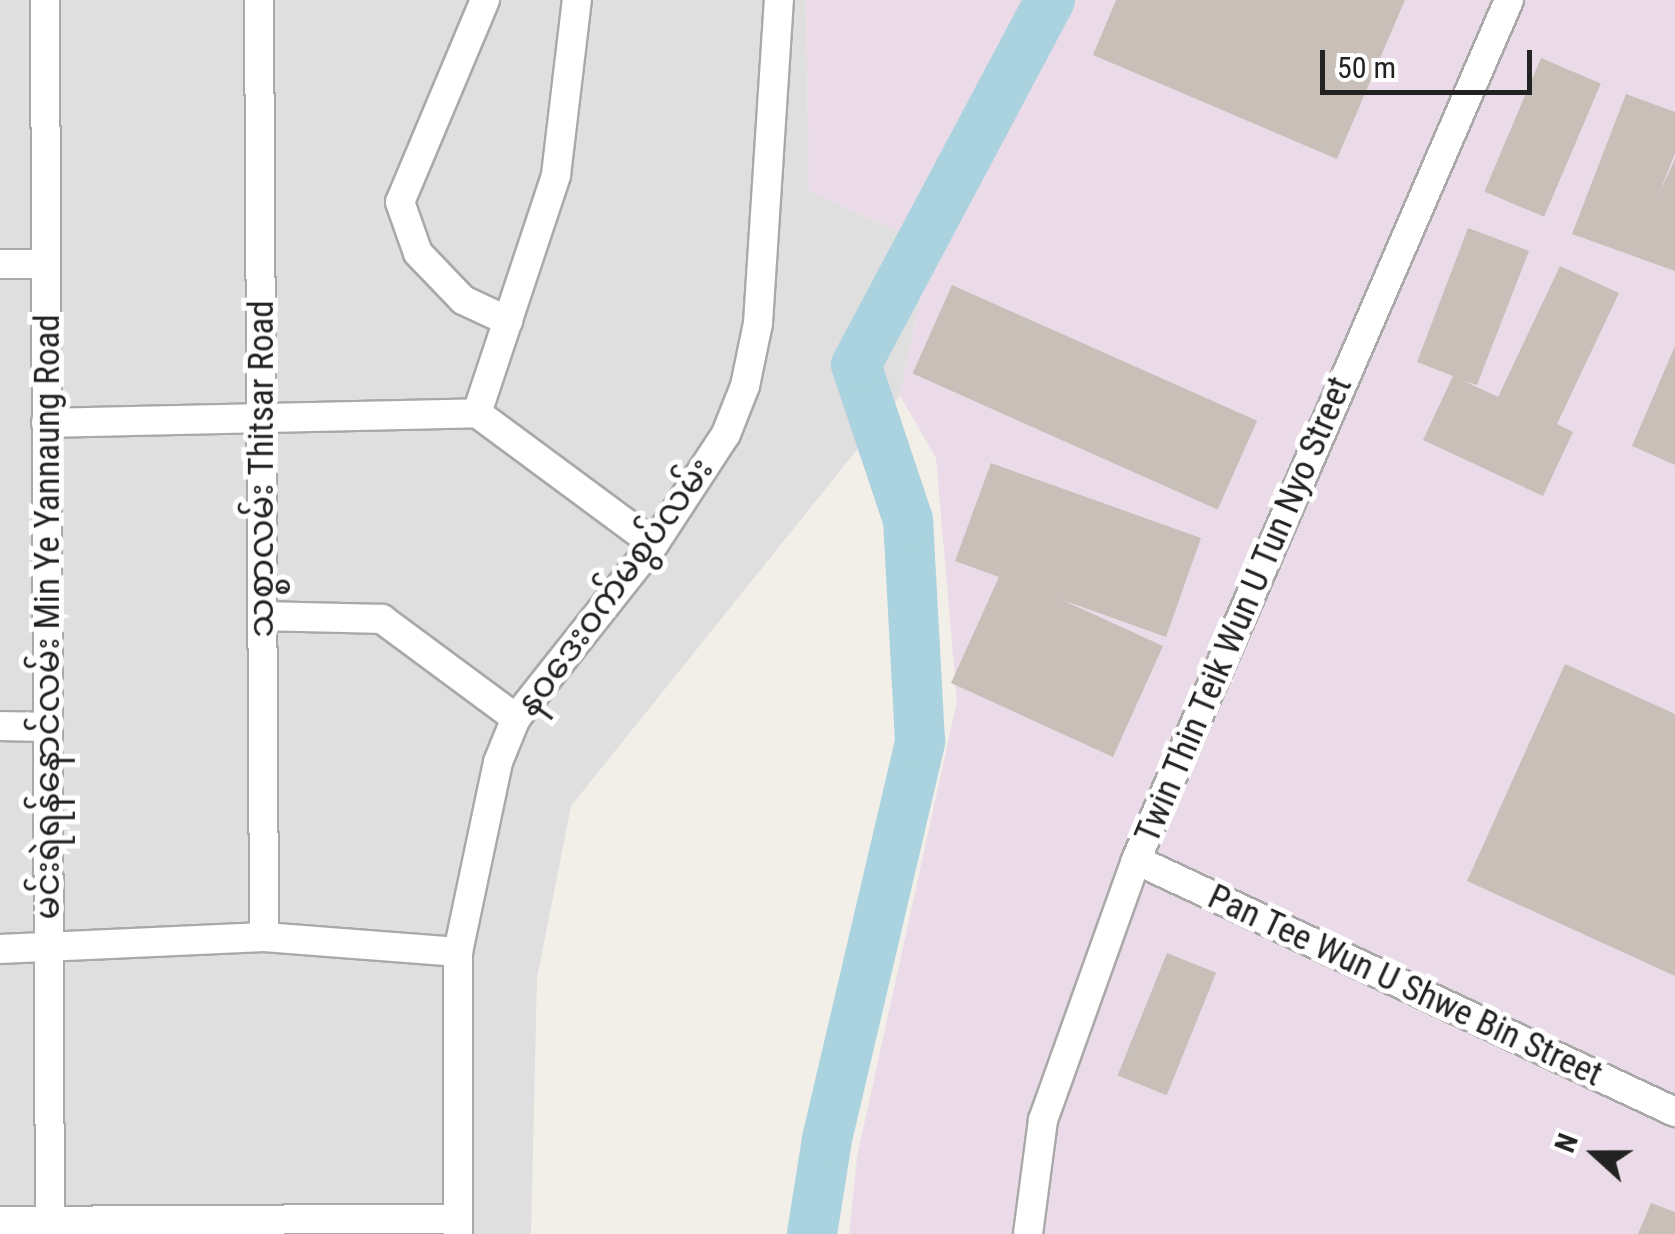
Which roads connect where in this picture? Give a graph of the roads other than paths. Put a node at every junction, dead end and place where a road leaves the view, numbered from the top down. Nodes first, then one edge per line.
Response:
1 (45, 0) edge
2 (259, 0) edge
3 (485, 0) edge
4 (578, 0) edge
5 (778, 0) edge
6 (1509, 0) edge
7 (0, 264) edge
8 (46, 264) junction
9 (508, 321) junction
10 (478, 413) junction
11 (262, 416) junction
12 (46, 423) junction
13 (654, 544) junction
14 (263, 616) junction
15 (516, 718) junction
16 (0, 726) edge
17 (48, 727) junction
18 (1136, 860) junction
19 (264, 938) junction
20 (49, 948) junction
21 (0, 949) edge
22 (458, 952) junction
23 (1675, 1112) edge
24 (0, 1221) edge
25 (458, 1226) edge
26 (50, 1227) edge
27 (219, 1227) edge
28 (1028, 1234) edge

1 - 8 street, မင်းရဲရန်နောင်လမ်း Min Ye Yannaung Road
2 - 11 street, သစ္စာလမ်း Thitsar Road
3 - 9 street
4 - 9 street
5 - 13 street, နဝဒေးဝက်မစွပ်လမ်း
6 - 18 street, Twin Thin Teik Wun U Tun Nyo Street
7 - 8 street
8 - 12 street, မင်းရဲရန်နောင်လမ်း Min Ye Yannaung Road
9 - 10 street
10 - 11 street
10 - 13 street
11 - 12 street
11 - 14 street, သစ္စာလမ်း Thitsar Road
12 - 17 street, မင်းရဲရန်နောင်လမ်း Min Ye Yannaung Road
13 - 15 street, နဝဒေးဝက်မစွပ်လမ်း
14 - 15 street
14 - 19 street, သစ္စာလမ်း Thitsar Road
15 - 22 street, နဝဒေးဝက်မစွပ်လမ်း
16 - 17 street
17 - 20 street, မင်းရဲရန်နောင်လမ်း Min Ye Yannaung Road
18 - 23 street, Pan Tee Wun U Shwe Bin Street
18 - 28 street, Twin Thin Teik Wun U Tun Nyo Street
19 - 20 street
19 - 22 street
20 - 21 street
20 - 26 street, မင်းရဲရန်နောင်လမ်း Min Ye Yannaung Road
22 - 25 street, နဝဒေးဝက်မစွပ်လမ်း
24 - 26 street
25 - 27 street
26 - 27 street

